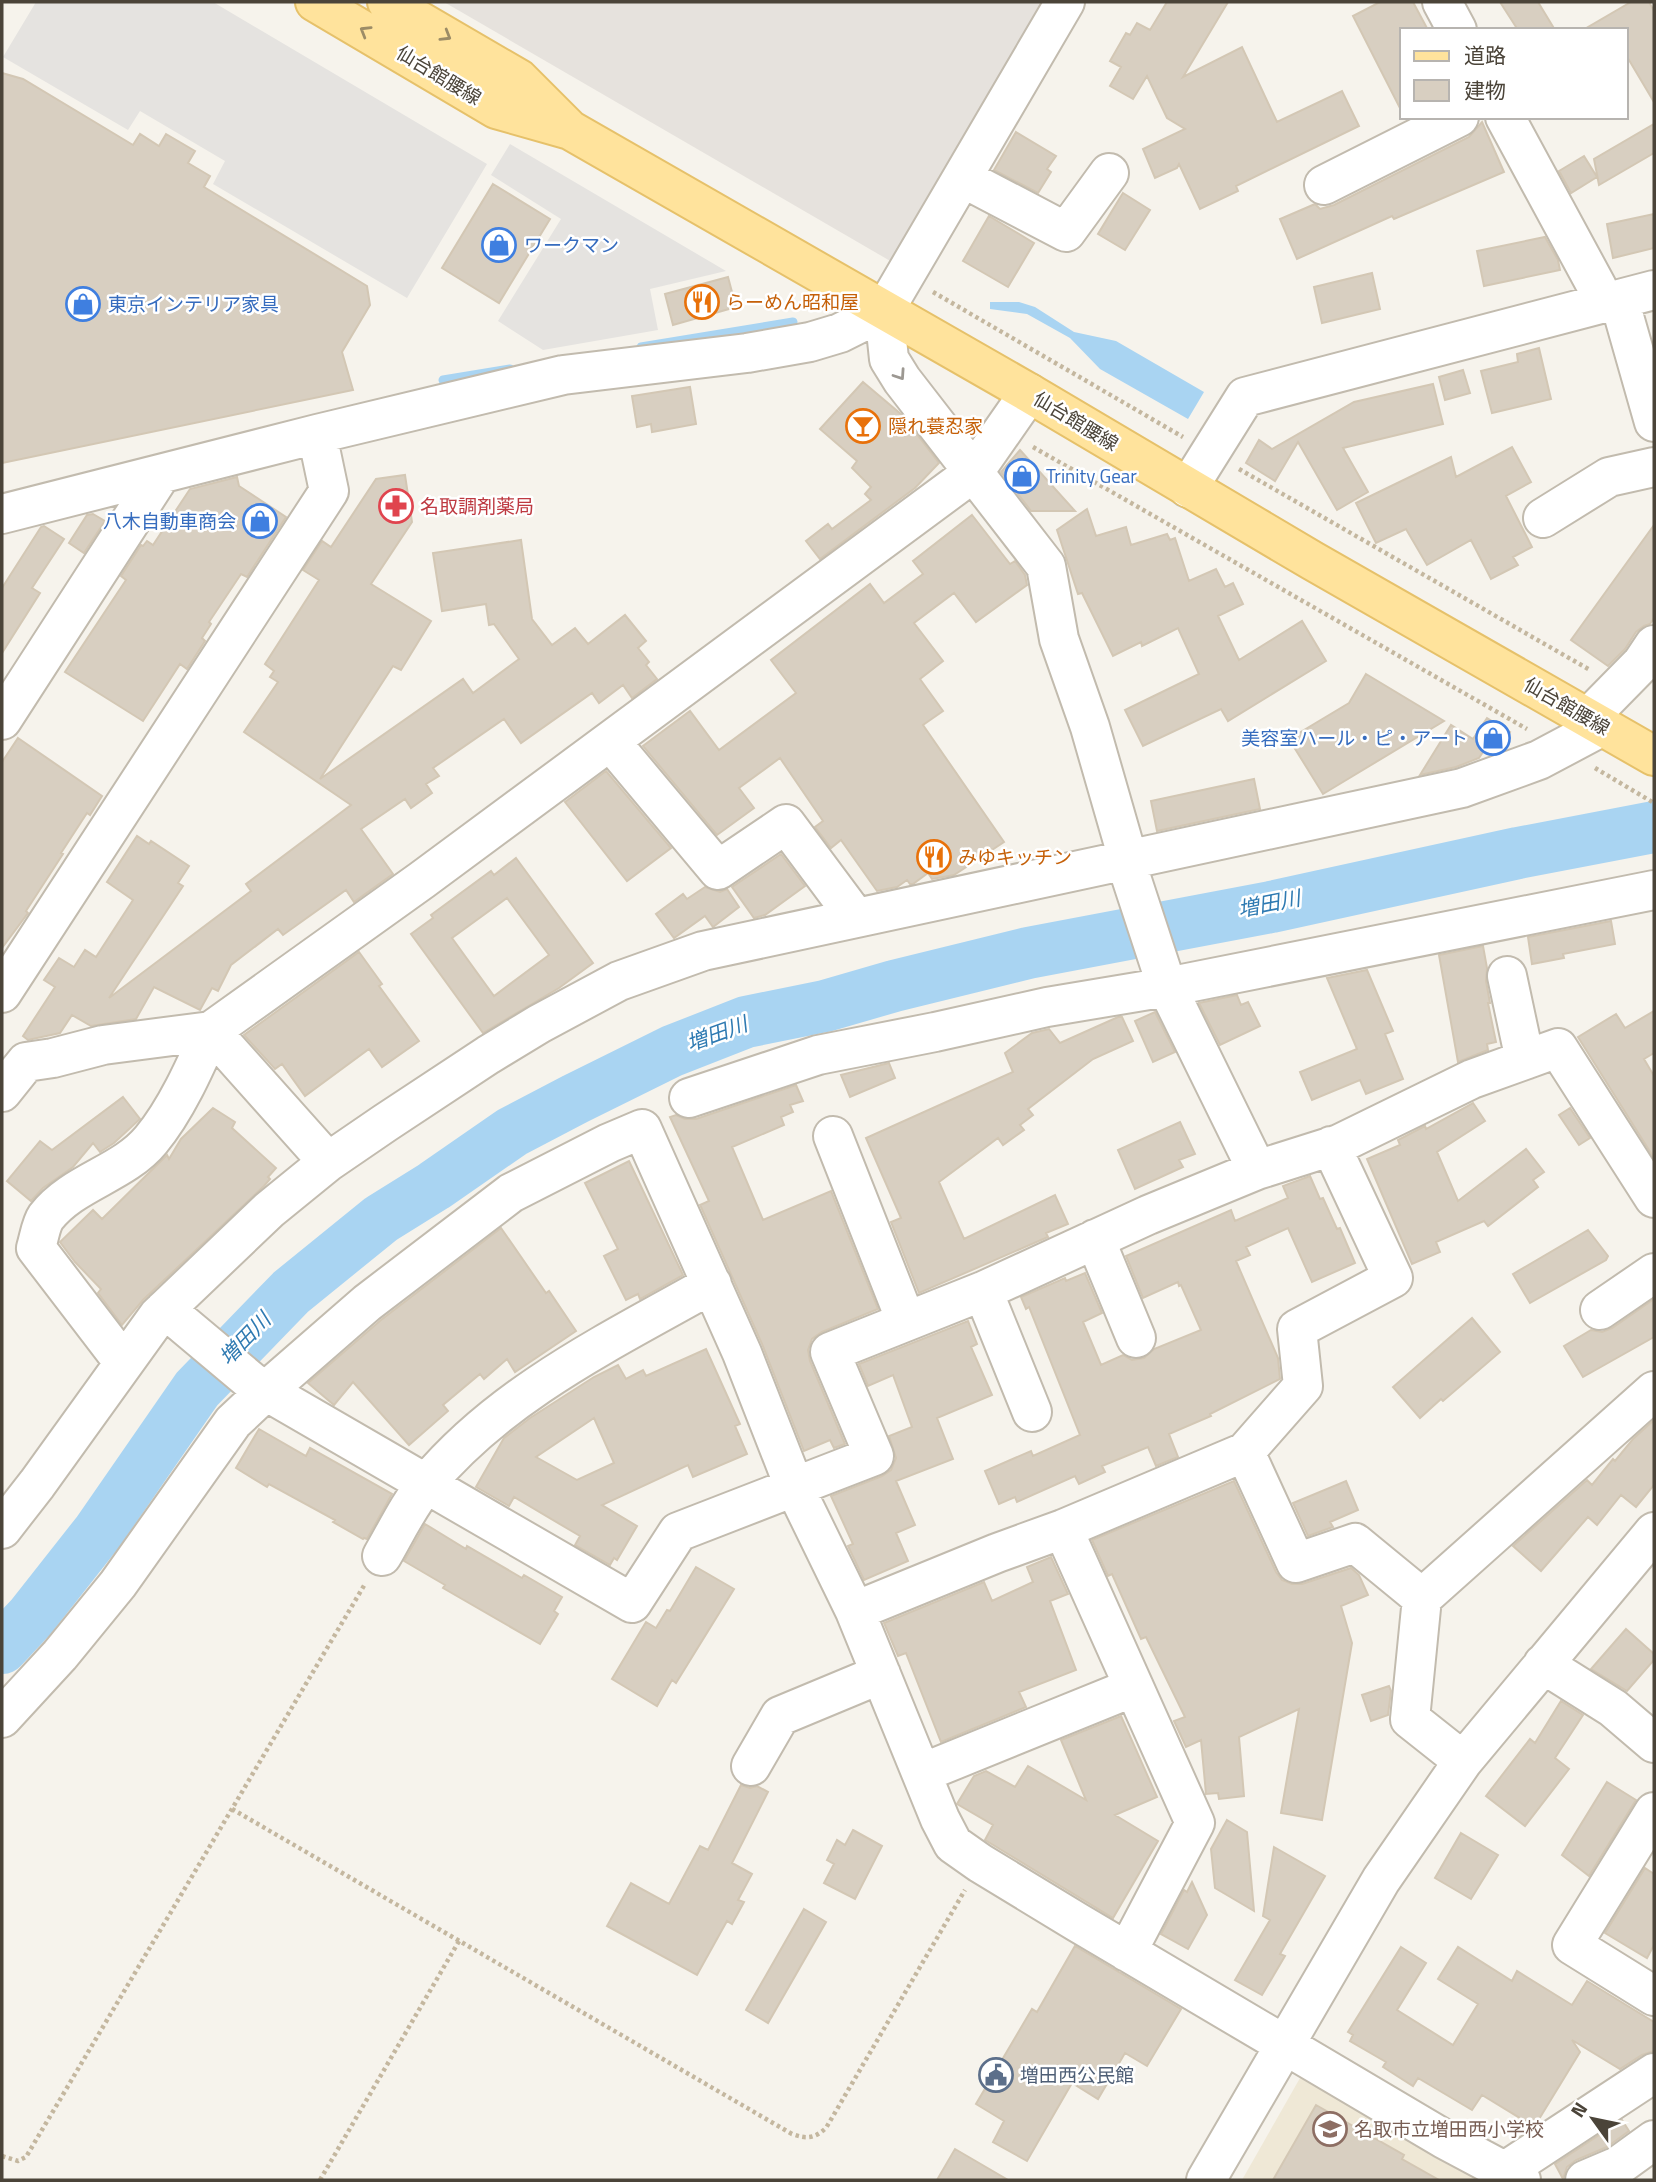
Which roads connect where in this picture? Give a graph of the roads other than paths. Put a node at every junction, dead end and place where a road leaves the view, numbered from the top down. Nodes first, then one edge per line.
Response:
1 (315, 2) edge
2 (387, 2) edge
3 (1065, 2) edge
4 (1442, 2) edge
5 (1456, 28) edge
6 (1455, 119) edge
7 (1506, 119) edge
8 (569, 130) junction
9 (1109, 173) dead end
10 (963, 178) junction
11 (1324, 185) dead end
12 (1615, 296) edge
13 (884, 311) junction
14 (1029, 393) junction
15 (1654, 422) edge
16 (317, 434) junction
17 (1654, 467) edge
18 (974, 472) junction
19 (161, 474) junction
20 (1188, 488) junction
21 (2, 514) edge
22 (1544, 518) dead end
23 (1654, 645) edge
24 (2, 720) edge
25 (1631, 739) edge
26 (610, 741) junction
27 (1129, 865) junction
28 (1654, 890) edge
29 (856, 918) junction
30 (1507, 976) dead end
31 (1167, 987) junction
32 (2, 993) edge
33 (211, 1031) junction
34 (1525, 1060) junction
35 (2, 1092) edge
36 (689, 1098) dead end
37 (833, 1136) dead end
38 (1331, 1146) junction
39 (328, 1162) junction
40 (1257, 1170) junction
41 (1654, 1198) edge
42 (1095, 1239) junction
43 (1654, 1273) edge
44 (712, 1284) junction
45 (983, 1291) junction
46 (165, 1309) junction
47 (1600, 1310) dead end
48 (906, 1321) junction
49 (1136, 1338) dead end
50 (124, 1363) junction
51 (259, 1387) junction
52 (1654, 1391) edge
53 (1032, 1412) dead end
54 (1245, 1452) junction
55 (426, 1484) junction
56 (794, 1486) junction
57 (2, 1529) edge
58 (1063, 1529) junction
59 (1654, 1532) edge
60 (382, 1556) road end
61 (1422, 1598) junction
62 (855, 1611) junction
63 (1543, 1664) junction
64 (881, 1674) junction
65 (1134, 1687) junction
66 (2, 1718) edge
67 (1654, 1743) edge
68 (1463, 1760) junction
69 (751, 1766) dead end
70 (922, 1773) junction
71 (1654, 1812) edge
72 (1127, 1951) junction
73 (1654, 1996) edge
74 (1285, 2044) junction
75 (1654, 2073) edge
76 (1654, 2140) edge
77 (1513, 2176) edge
78 (1206, 2180) edge
79 (1585, 2180) edge

8 -> 1 main road, 仙台館腰線
2 -> 8 main road, 仙台館腰線
3 - 10 street
4 - 5 street
6 - 11 street
7 - 12 street
8 - 13 main road, 仙台館腰線
9 - 10 street
10 - 13 street
12 - 15 street
12 - 20 street
13 - 14 main road, 仙台館腰線
13 - 16 street
13 -> 18 street
14 - 18 street
14 - 20 main road, 仙台館腰線
16 - 19 street
16 - 32 street
17 - 22 street
18 - 26 street
18 - 27 street
19 - 21 street
19 - 24 street
20 - 25 main road, 仙台館腰線
23 - 25 street
25 - 27 street
26 - 29 street
26 - 33 street
27 - 29 street
27 - 31 street
28 - 31 street
29 - 39 street
30 - 34 street
31 - 36 street
31 - 40 street
33 - 35 street
33 - 39 street
33 - 50 street
34 - 38 street
34 - 41 street
37 - 48 street
38 - 40 street
38 - 54 street
39 - 46 street
40 - 42 street
42 - 45 street
42 - 49 street
43 - 47 street
44 - 51 street
44 - 55 street
44 - 56 street
45 - 48 street
45 - 53 street
46 - 50 street
46 - 51 street
48 - 56 street
50 - 57 street
51 - 55 street
51 - 66 street
52 - 61 street
54 - 58 street
54 - 61 street
55 - 56 street
55 - 60 street
56 - 62 street
58 - 62 street
58 - 65 street
59 - 63 street
61 - 68 street
62 - 64 street
63 - 67 street
63 - 68 street
64 - 69 street
64 - 70 street
65 - 70 street
65 - 72 street
68 - 74 street
70 - 72 street
71 - 73 street
72 - 74 street
74 - 77 street
74 - 78 street
75 - 77 street
76 - 79 street

